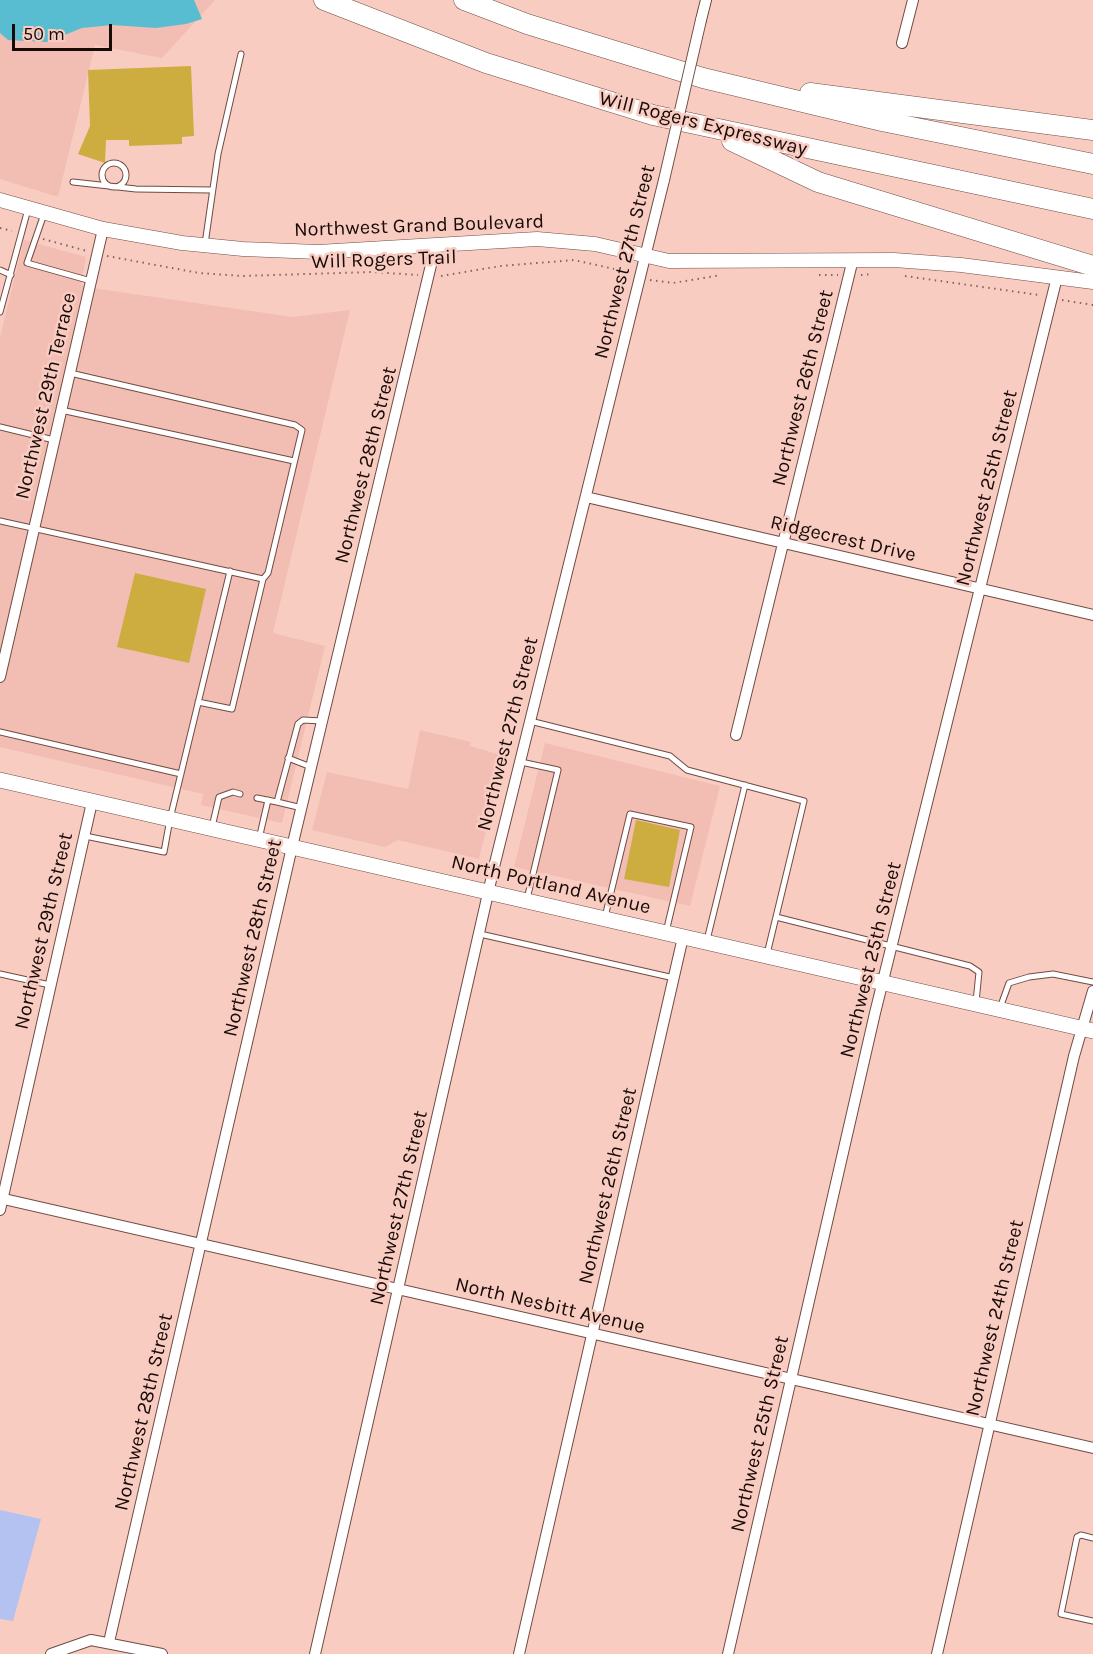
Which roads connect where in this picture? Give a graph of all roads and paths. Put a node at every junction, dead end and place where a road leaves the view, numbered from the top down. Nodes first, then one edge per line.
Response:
1 (324, 0) edge
2 (464, 0) edge
3 (706, 0) edge
4 (913, 0) edge
5 (902, 43) dead end
6 (241, 54) dead end
7 (703, 78) junction
8 (702, 127) junction
9 (1093, 130) edge
10 (1093, 164) edge
11 (73, 182) dead end
12 (113, 187) junction
13 (212, 190) junction
14 (0, 200) edge
15 (28, 209) junction
16 (1093, 209) edge
17 (45, 214) junction
18 (0, 228) edge
19 (103, 229) junction
20 (4, 230) dead end
21 (48, 240) dead end
22 (436, 244) junction
23 (205, 246) junction
24 (82, 250) dead end
25 (110, 257) dead end
26 (646, 258) junction
27 (853, 259) junction
28 (1093, 266) edge
29 (0, 270) edge
30 (624, 271) dead end
31 (880, 273) dead end
32 (815, 274) dead end
33 (11, 275) junction
34 (723, 275) dead end
35 (902, 275) dead end
36 (430, 276) junction
37 (825, 276) dead end
38 (867, 276) dead end
39 (1057, 276) junction
40 (91, 281) junction
41 (659, 282) dead end
42 (1093, 282) edge
43 (1036, 295) dead end
44 (1070, 301) dead end
45 (1093, 305) edge
46 (0, 312) edge
47 (70, 373) junction
48 (62, 410) junction
49 (0, 427) edge
50 (54, 440) junction
51 (294, 461) junction
52 (586, 497) junction
53 (0, 521) edge
54 (34, 528) junction
55 (783, 543) junction
56 (230, 571) junction
57 (263, 579) junction
58 (981, 589) junction
59 (1093, 615) edge
60 (0, 677) edge
61 (198, 702) junction
62 (322, 721) junction
63 (530, 721) junction
64 (0, 732) edge
65 (736, 735) dead end
66 (288, 758) junction
67 (520, 762) junction
68 (311, 767) junction
69 (181, 774) junction
70 (0, 780) edge
71 (745, 785) junction
72 (240, 794) dead end
73 (257, 798) dead end
74 (268, 800) junction
75 (92, 801) junction
76 (277, 802) junction
77 (302, 808) junction
78 (170, 819) junction
79 (212, 829) junction
80 (85, 836) junction
81 (259, 840) junction
82 (292, 847) junction
83 (489, 892) junction
84 (527, 901) junction
85 (776, 917) junction
86 (605, 918) junction
87 (666, 932) junction
88 (480, 934) junction
89 (683, 936) junction
90 (707, 942) junction
91 (893, 947) junction
92 (766, 956) junction
93 (0, 974) edge
94 (674, 978) junction
95 (1093, 982) edge
96 (884, 983) junction
97 (50, 985) junction
98 (1093, 991) edge
99 (976, 1004) junction
100 (999, 1009) junction
101 (1088, 1029) edge
102 (1, 1202) edge
103 (201, 1244) junction
104 (398, 1290) junction
105 (592, 1334) junction
106 (791, 1379) junction
107 (989, 1425) junction
108 (1093, 1448) edge
109 (1093, 1538) edge
110 (1093, 1621) edge
111 (109, 1642) junction
112 (51, 1654) edge
113 (162, 1654) edge
114 (315, 1654) edge
115 (519, 1654) edge
116 (728, 1654) edge
117 (937, 1654) edge

1 - 8 highway, Will Rogers Expressway
2 - 7 highway
3 - 26 street, Northwest 27th Street, bridge
4 - 5 street
6 - 13 lane
7 - 9 highway
7 - 10 highway
8 - 16 highway, Will Rogers Expressway
8 - 28 highway
11 - 12 lane
12 - 12 lane
12 - 13 lane
13 - 23 lane
14 - 15 street, Northwest Grand Boulevard
15 - 17 street, Northwest Grand Boulevard
15 - 33 lane
17 - 19 street, Northwest Grand Boulevard
17 - 40 lane
18 - 20 path
19 - 23 street, Northwest Grand Boulevard
19 - 40 street, Northwest 29th Terrace
21 - 24 path
22 - 23 street, Northwest Grand Boulevard
22 - 26 street, Northwest Grand Boulevard
22 - 36 street, Northwest 28th Street
25 - 36 path, Will Rogers Trail
26 - 27 street, Northwest Grand Boulevard
26 - 52 street, Northwest 27th Street
27 - 39 street, Northwest Grand Boulevard
27 - 55 street, Northwest 26th Street
29 - 33 lane
30 - 36 path, Will Rogers Trail
31 - 38 path
32 - 37 path
33 - 46 lane
34 - 41 path
35 - 43 path
36 - 62 street, Northwest 28th Street
39 - 42 street, Northwest Grand Boulevard
39 - 58 street, Northwest 25th Street
40 - 47 street, Northwest 29th Terrace
44 - 45 path
47 - 48 street, Northwest 29th Terrace
47 - 51 lane
48 - 50 street, Northwest 29th Terrace
48 - 51 lane
49 - 50 lane
50 - 54 street, Northwest 29th Terrace
51 - 57 lane
52 - 55 street, Ridgecrest Drive
52 - 63 street, Northwest 27th Street
53 - 54 lane
54 - 56 lane
54 - 60 street, Northwest 29th Terrace
55 - 58 street, Ridgecrest Drive
55 - 65 street, Northwest 26th Street
56 - 57 lane
56 - 61 lane
57 - 61 lane
58 - 59 street, Ridgecrest Drive
58 - 91 street, Northwest 25th Street
61 - 69 lane
62 - 66 lane
62 - 68 street, Northwest 28th Street
63 - 67 street, Northwest 27th Street
63 - 71 lane
64 - 69 lane
66 - 68 lane
66 - 76 lane
67 - 83 street, Northwest 27th Street
67 - 84 lane
68 - 77 street, Northwest 28th Street
69 - 78 lane
70 - 75 main road, North Portland Avenue
71 - 85 lane
71 - 90 lane
72 - 79 lane
73 - 74 lane
74 - 76 lane
74 - 81 lane
75 - 78 main road, North Portland Avenue
75 - 80 street, Northwest 29th Street
76 - 77 lane
77 - 82 street, Northwest 28th Street
78 - 79 main road, North Portland Avenue
78 - 80 lane
79 - 81 main road, North Portland Avenue
80 - 97 street, Northwest 29th Street
81 - 82 main road, North Portland Avenue
82 - 83 main road, North Portland Avenue
82 - 103 street, Northwest 28th Street
83 - 84 main road, North Portland Avenue
83 - 88 street, Northwest 27th Street
84 - 86 main road, North Portland Avenue
85 - 91 lane
85 - 92 lane
86 - 87 main road, North Portland Avenue
86 - 87 lane
87 - 89 main road, North Portland Avenue
88 - 94 lane
88 - 104 street, Northwest 27th Street
89 - 90 main road, North Portland Avenue
89 - 94 street, Northwest 26th Street
90 - 92 main road, North Portland Avenue
91 - 96 street, Northwest 25th Street
91 - 99 lane
92 - 96 main road, North Portland Avenue
93 - 97 lane
94 - 105 street, Northwest 26th Street
95 - 100 lane
96 - 99 main road, North Portland Avenue
96 - 106 street, Northwest 25th Street
97 - 102 street, Northwest 29th Street
98 - 101 street, Northwest 24th Street
99 - 100 main road, North Portland Avenue
100 - 101 main road, North Portland Avenue
101 - 107 street, Northwest 24th Street
102 - 103 street, North Nesbitt Avenue
103 - 104 street, North Nesbitt Avenue
103 - 111 street, Northwest 28th Street
104 - 105 street, North Nesbitt Avenue
104 - 114 street, Northwest 27th Street
105 - 106 street, North Nesbitt Avenue
105 - 115 street, Northwest 26th Street
106 - 107 street, North Nesbitt Avenue
106 - 116 street, Northwest 25th Street
107 - 108 street, North Nesbitt Avenue
107 - 117 street, Northwest 24th Street
109 - 110 lane
111 - 112 street
111 - 113 street

